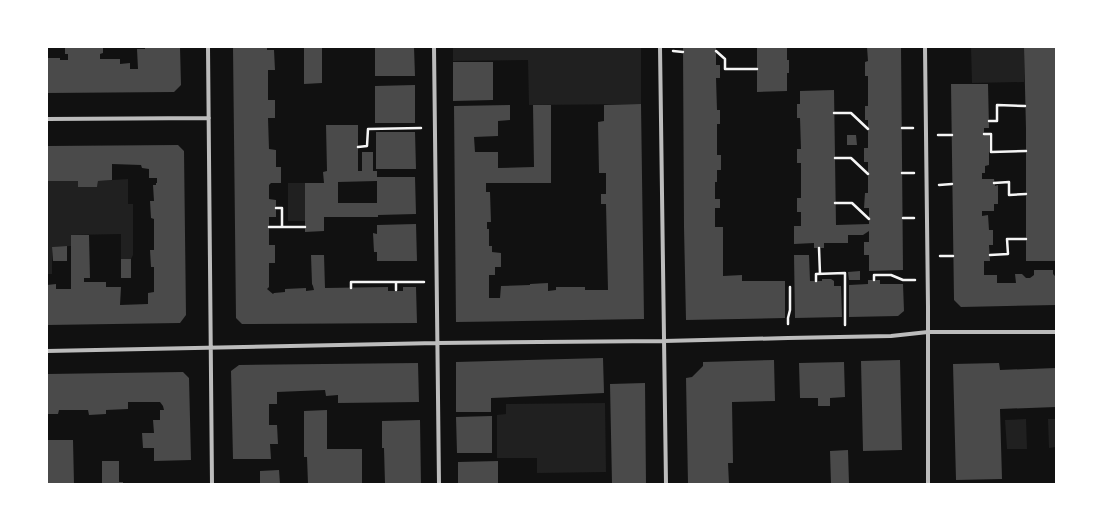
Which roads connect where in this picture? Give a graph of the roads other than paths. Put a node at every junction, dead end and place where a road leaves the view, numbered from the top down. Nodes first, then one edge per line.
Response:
1 (208, 47) edge
2 (434, 47) edge
3 (660, 47) edge
4 (926, 47) edge
5 (209, 118) junction
6 (47, 120) edge
7 (928, 332) junction
8 (1056, 332) edge
9 (664, 341) junction
10 (437, 343) junction
11 (211, 348) junction
12 (47, 351) edge
13 (212, 484) edge
14 (438, 484) edge
15 (666, 484) edge
16 (928, 484) edge

1 - 5 street
2 - 10 street
3 - 9 street
4 - 7 street
5 - 6 street
5 - 11 street
7 - 8 street
7 - 9 street
7 - 16 street
9 - 10 street
9 - 15 street
10 - 11 street
10 - 14 street
11 - 12 street
11 - 13 street

